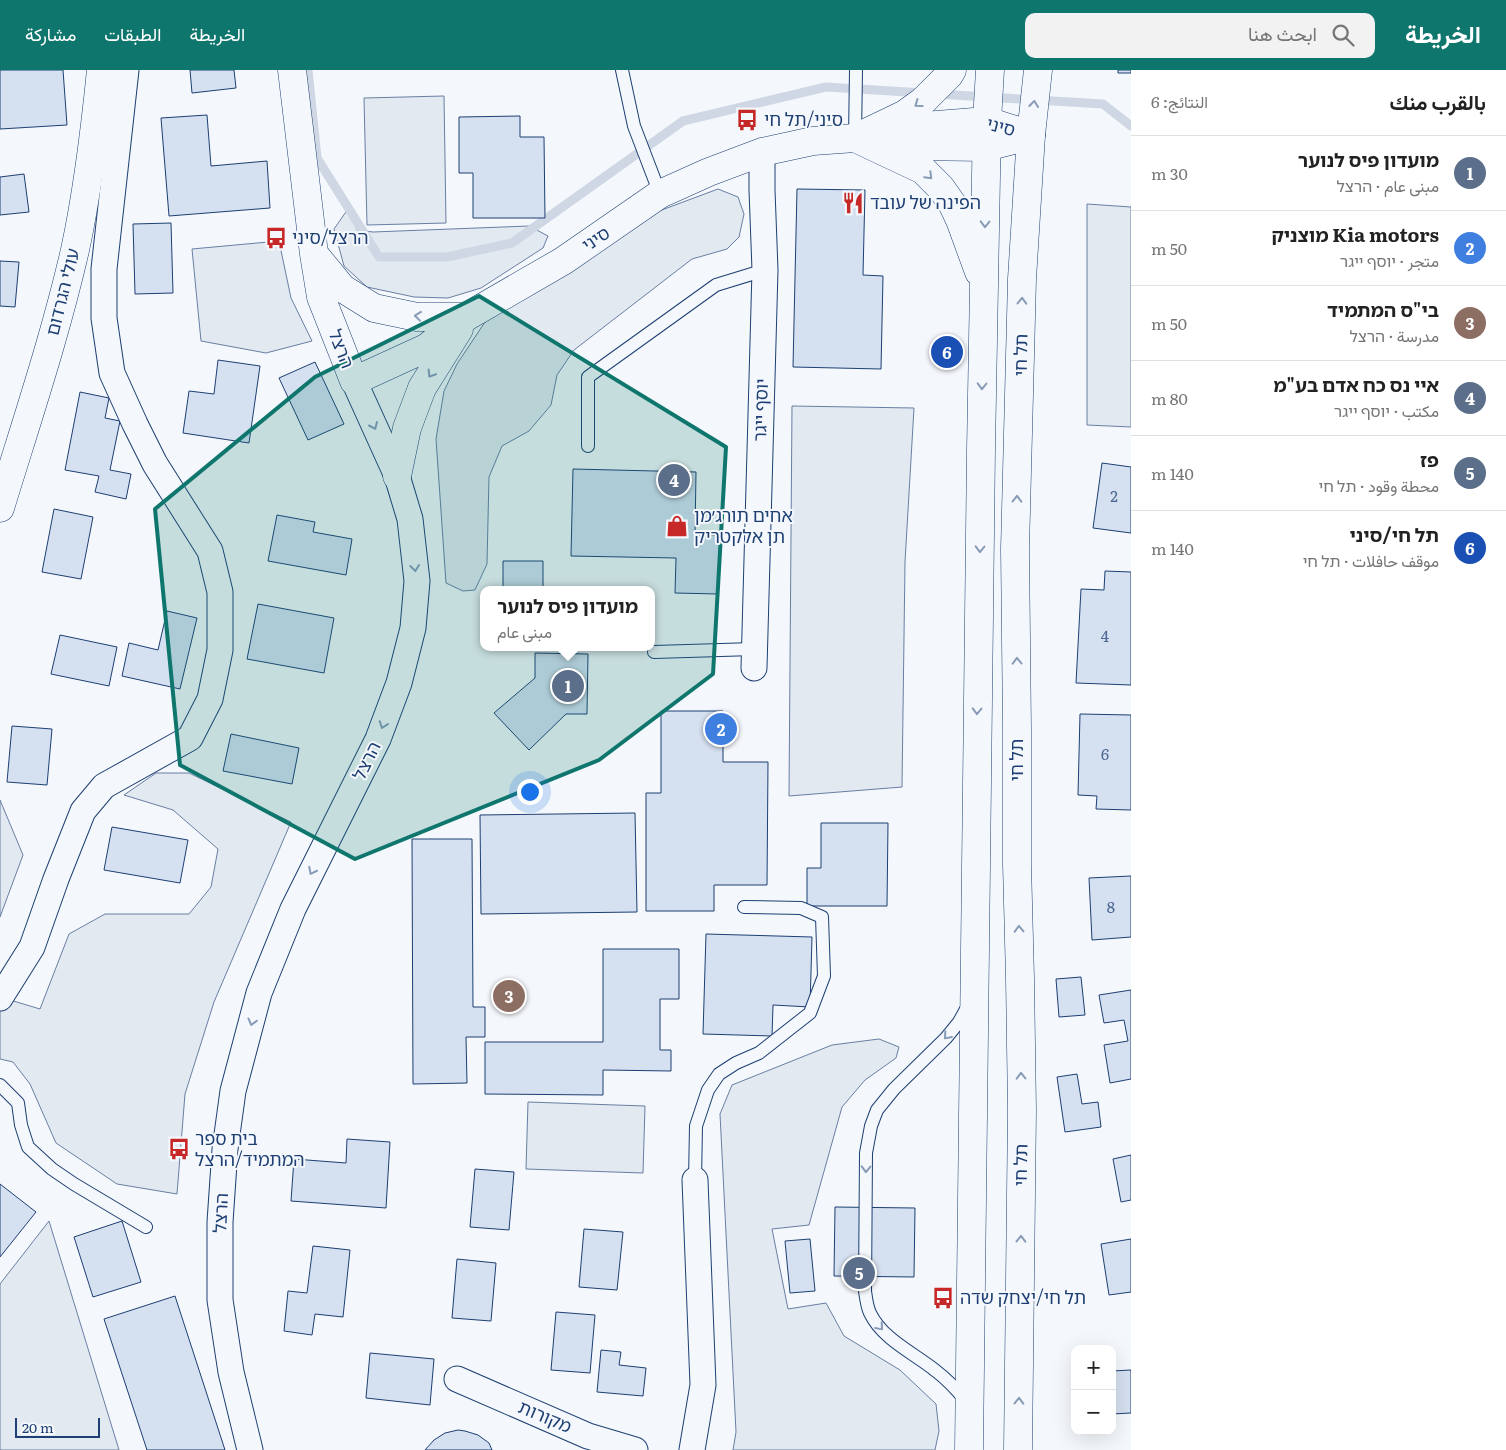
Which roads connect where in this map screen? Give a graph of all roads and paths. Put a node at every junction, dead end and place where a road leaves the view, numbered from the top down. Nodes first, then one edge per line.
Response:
1 (101, 70) edge
2 (126, 70) edge
3 (292, 70) edge
4 (622, 70) edge
5 (856, 70) edge
6 (952, 70) edge
7 (990, 70) edge
8 (1038, 70) edge
9 (987, 134) junction
10 (1031, 135) junction
11 (855, 138) junction
12 (762, 152) junction
13 (660, 194) junction
14 (314, 254) junction
15 (765, 270) junction
16 (984, 287) junction
17 (466, 317) junction
18 (354, 381) junction
19 (588, 446) dead end
20 (397, 476) junction
21 (0, 508) edge
22 (654, 652) dead end
23 (754, 659) joint
24 (744, 907) dead end
25 (974, 996) junction
26 (0, 998) edge
27 (0, 1086) edge
28 (696, 1180) joint
29 (146, 1227) dead end
30 (457, 1379) dead end
31 (969, 1405) junction
32 (585, 1443) edge
33 (250, 1450) edge
34 (635, 1450) edge
35 (692, 1450) edge
36 (969, 1450) edge
37 (1018, 1450) edge

1 - 21 main road, עולי הגרדום
2 - 26 street
3 - 14 main road, הרצל
4 - 13 lane
5 - 11 lane
6 -> 11 main road
7 - 9 main road
10 -> 8 main road, תל חי
9 - 10 main road, סיני
9 - 11 main road, סיני
9 -> 16 main road
37 -> 10 main road, תל חי
11 - 12 main road, סיני
11 -> 16 main road
12 - 13 main road, סיני
12 - 15 street, יוסף ייגר
13 - 17 main road, סיני
17 -> 14 main road
14 - 18 main road, הרצל
15 - 19 lane
15 - 23 street, יוסף ייגר
16 -> 25 main road
17 - 18 main road, סיני
17 -> 20 main road
18 -> 20 street, הרצל
20 -> 33 street, הרצל
22 - 23 lane
24 - 28 lane
25 - 31 main road
25 -> 31 lane
27 - 29 lane
28 - 35 street
30 - 32 street, מקורות
31 - 36 main road
32 - 34 street, מקורות

